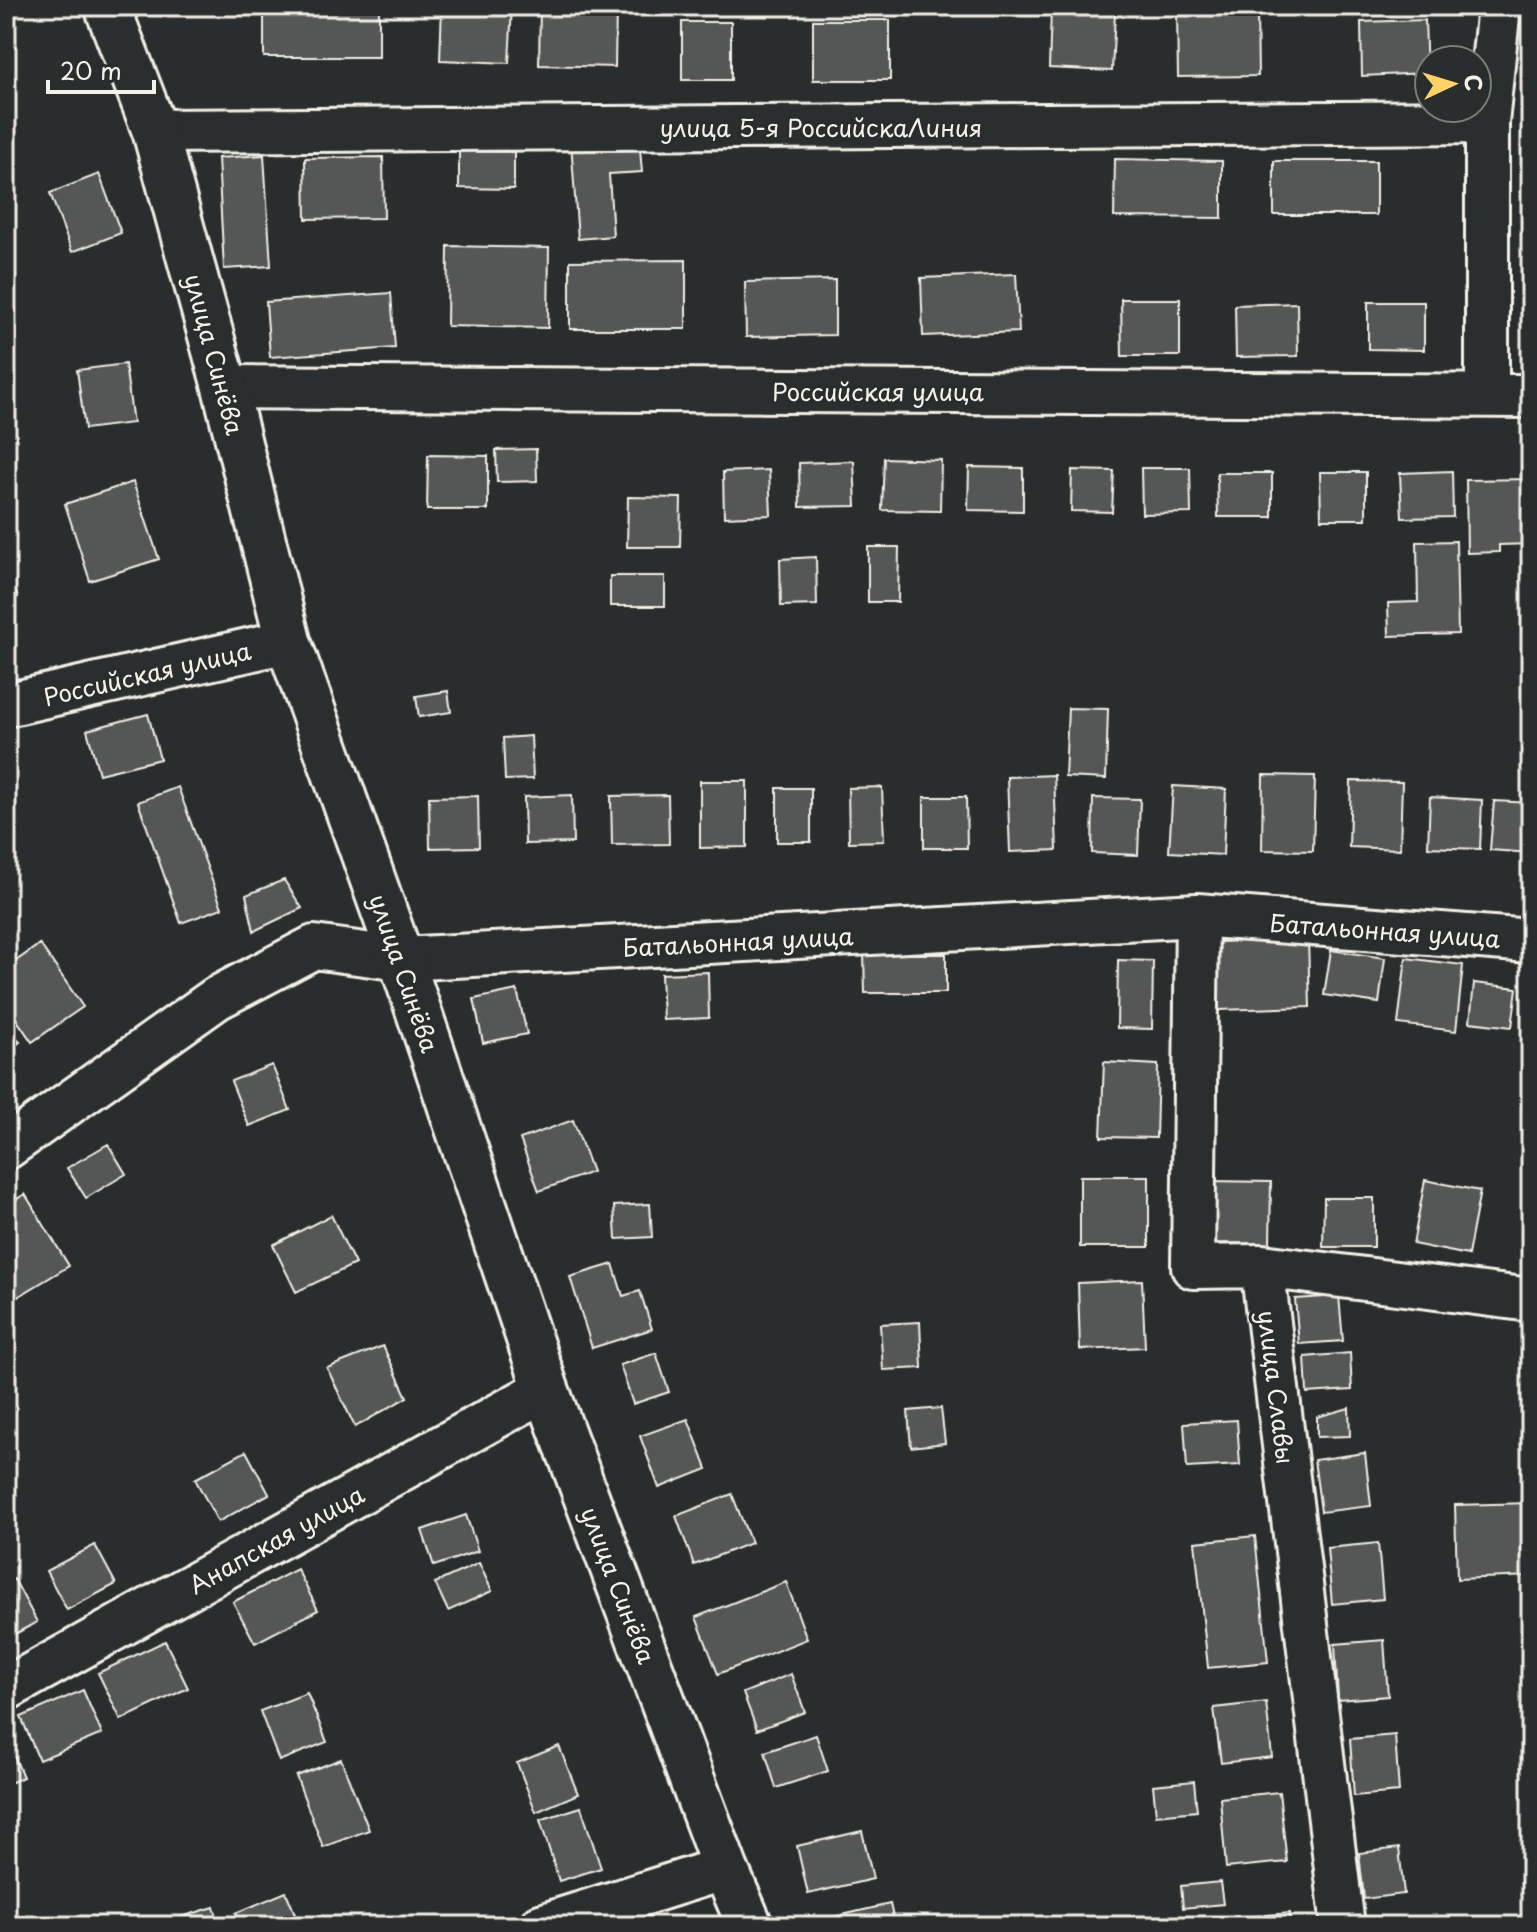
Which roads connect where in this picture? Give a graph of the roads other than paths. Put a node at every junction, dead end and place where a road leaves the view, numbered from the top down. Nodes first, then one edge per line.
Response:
1 (107, 6) edge
2 (1499, 6) edge
3 (1493, 64) edge
4 (1413, 122) edge
5 (1487, 124) edge
6 (155, 131) junction
7 (225, 387) junction
8 (1487, 395) junction
9 (1531, 396) edge
10 (288, 641) junction
11 (6, 705) edge
12 (1197, 915) junction
13 (1531, 941) edge
14 (401, 959) junction
15 (6, 1148) edge
16 (1262, 1266) junction
17 (1531, 1300) edge
18 (546, 1389) junction
19 (6, 1689) edge
20 (725, 1868) junction
21 (541, 1926) edge
22 (750, 1926) edge
23 (1343, 1926) edge

1 - 6 main road, улица Синёва
2 - 3 street
4 - 6 street, улица 5-я РоссийскаЛиния
5 - 8 street
6 - 7 main road, улица Синёва
7 - 8 street, Российская улица
7 - 10 main road, улица Синёва
8 - 9 street, Российская улица
10 - 11 street, Российская улица
10 - 14 main road, улица Синёва
12 - 13 street, Батальонная улица
12 - 14 street, Батальонная улица
12 - 16 street
14 - 15 street, Батальонная улица
14 - 18 main road, улица Синёва
16 - 17 street
16 - 23 street, улица Славы
18 - 19 street, Анапская улица
18 - 20 main road, улица Синёва
20 - 21 street
20 - 22 main road, улица Синёва

